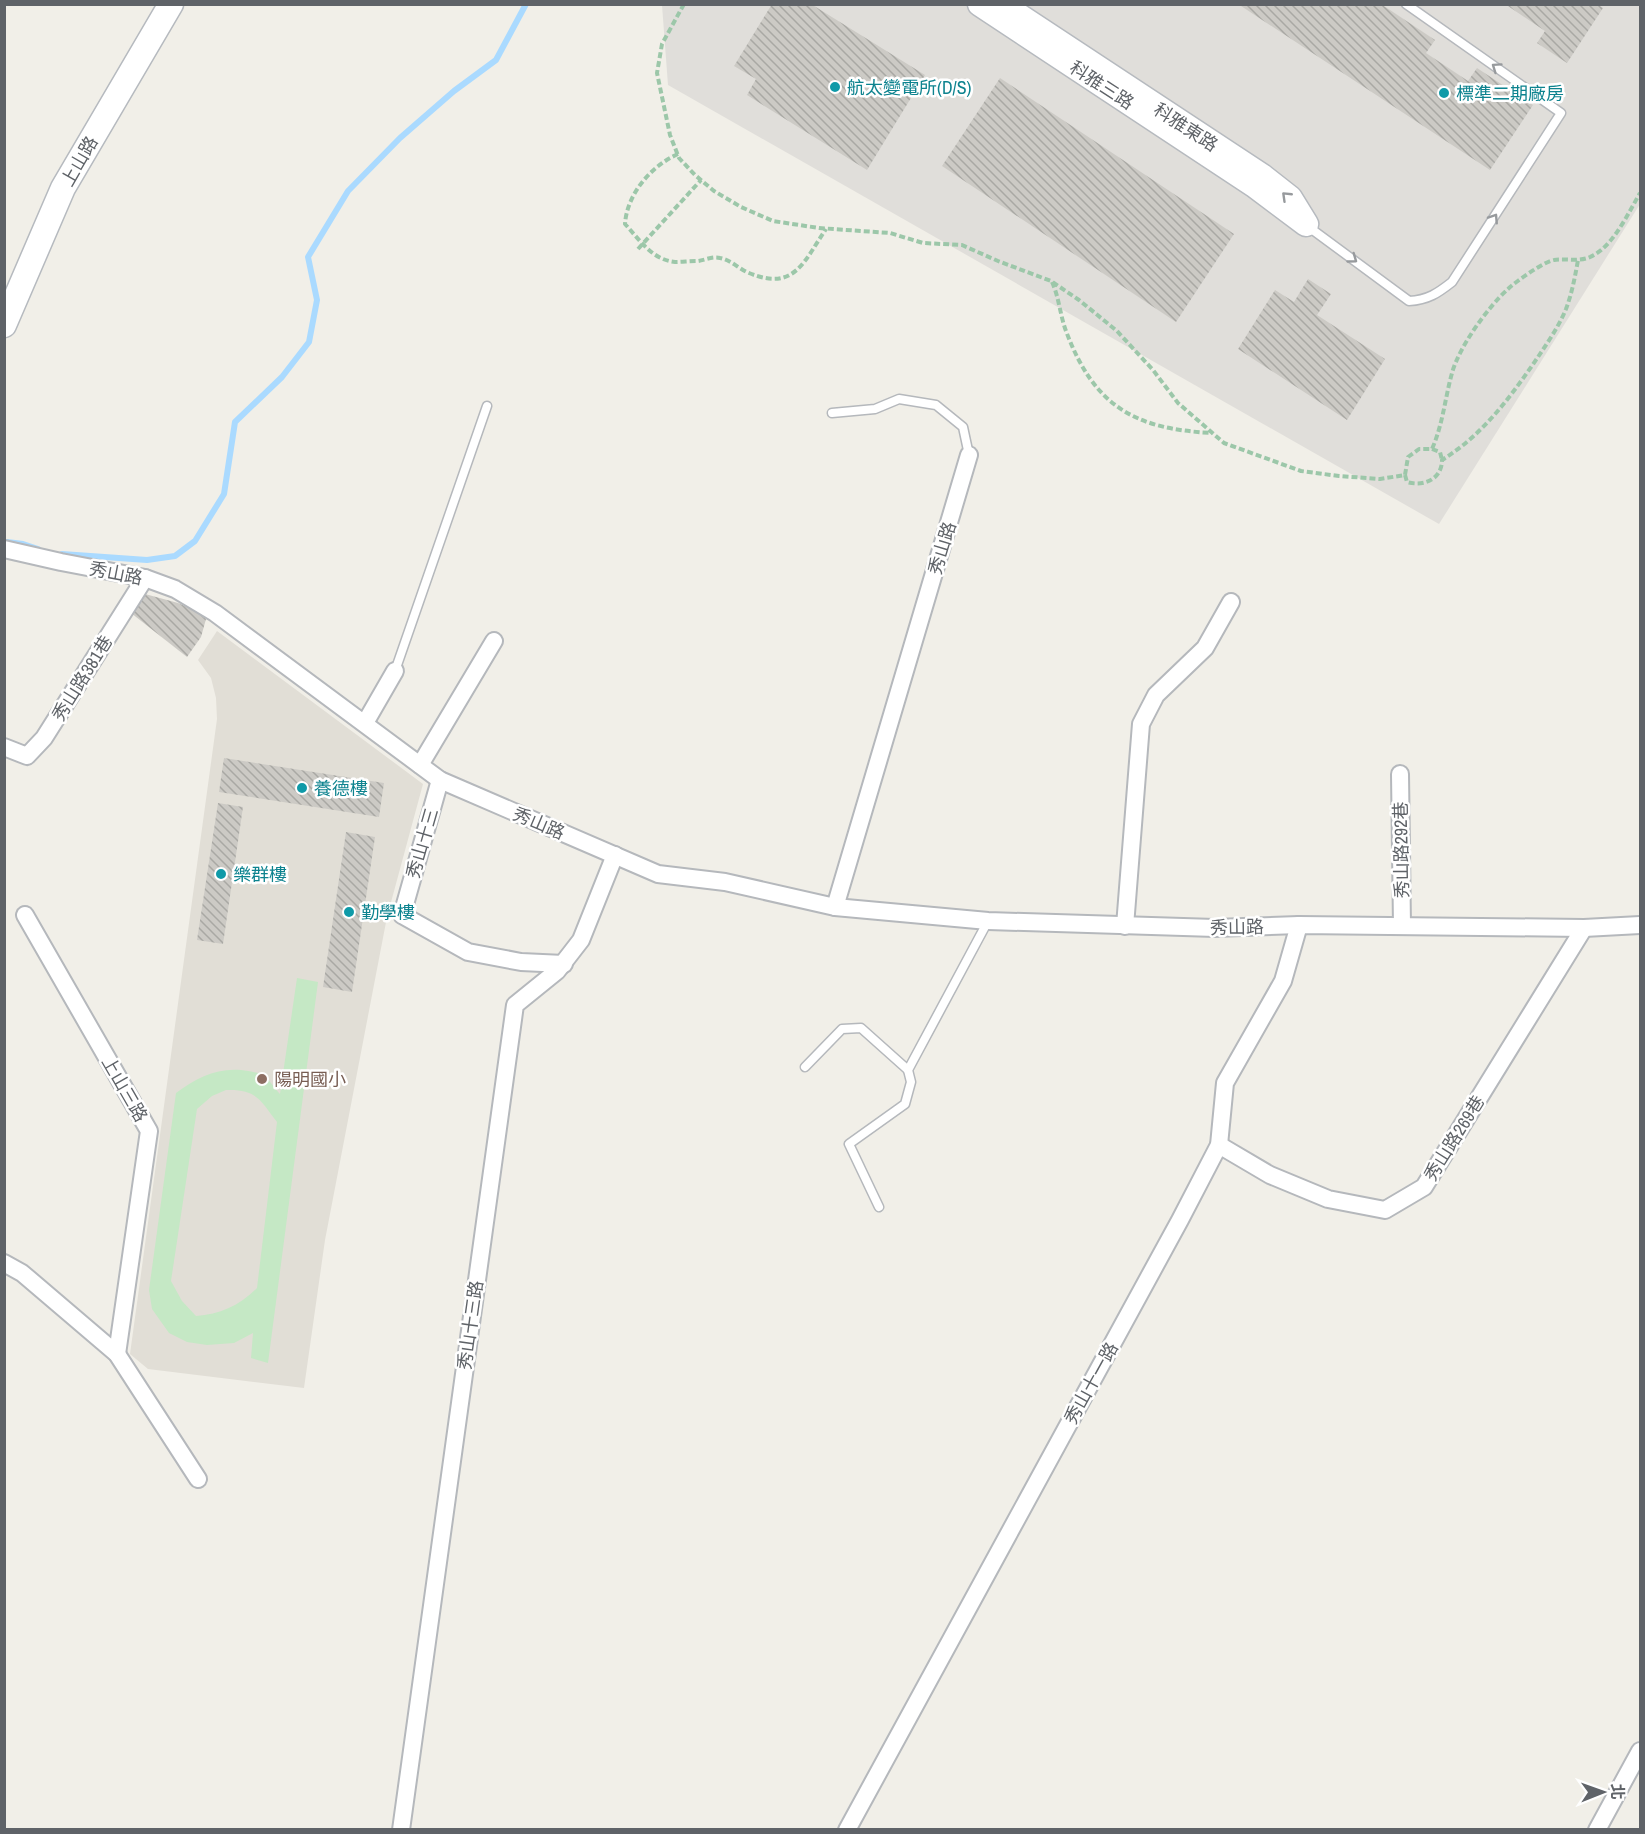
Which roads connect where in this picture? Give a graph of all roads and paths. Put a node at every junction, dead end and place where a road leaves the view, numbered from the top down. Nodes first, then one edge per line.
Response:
1 (171, 4) edge
2 (684, 4) edge
3 (1406, 4) edge
4 (999, 8) edge
5 (678, 154) junction
6 (700, 180) junction
7 (1641, 193) edge
8 (1306, 224) junction
9 (826, 228) junction
10 (643, 244) junction
11 (638, 249) dead end
12 (1578, 260) junction
13 (1051, 281) junction
14 (4, 325) edge
15 (487, 406) dead end
16 (832, 413) dead end
17 (1213, 433) junction
18 (1432, 448) junction
19 (969, 455) joint
20 (1443, 460) junction
21 (1405, 475) junction
22 (4, 549) edge
23 (146, 578) junction
24 (1231, 602) dead end
25 (494, 641) dead end
26 (395, 671) joint
27 (365, 723) junction
28 (4, 747) edge
29 (420, 765) junction
30 (1400, 774) dead end
31 (440, 780) junction
32 (615, 855) junction
33 (835, 907) junction
34 (24, 915) dead end
35 (988, 921) junction
36 (1299, 925) junction
37 (1641, 925) edge
38 (1125, 926) junction
39 (1402, 926) junction
40 (1584, 928) junction
41 (564, 964) junction
42 (805, 1067) dead end
43 (908, 1070) junction
44 (1219, 1145) junction
45 (879, 1207) dead end
46 (4, 1263) edge
47 (117, 1354) junction
48 (198, 1479) dead end
49 (1641, 1751) edge
50 (401, 1830) edge
51 (847, 1830) edge
52 (1597, 1830) edge

1 - 14 street, 上山路
2 - 5 path
8 -> 3 lane
4 - 8 street, 科雅三路
8 -> 4 street, 科雅東路
5 - 6 path
5 - 10 path
6 - 9 path
6 - 10 path
7 - 12 path
9 - 10 path
9 - 13 path
10 - 11 path
12 - 18 path
12 - 20 path
13 - 17 path
13 - 17 path
15 - 26 lane
16 - 19 lane, 秀山路
17 - 21 path
18 - 20 path
18 - 21 path
19 - 33 street, 秀山路
20 - 21 path
22 - 23 street, 秀山路
23 - 27 street, 秀山路
23 - 28 street, 秀山路381巷
24 - 38 street
25 - 29 street
26 - 27 street
27 - 29 street, 秀山路
29 - 31 street, 秀山路
30 - 39 street, 秀山路292巷
31 - 32 street, 秀山路
31 - 41 street, 秀山十三
32 - 33 street, 秀山路
32 - 41 street, 秀山十三路
33 - 35 street, 秀山路
34 - 47 street, 上山三路
35 - 38 street, 秀山路
35 - 43 lane
36 - 38 street, 秀山路
36 - 39 street, 秀山路
36 - 44 street, 秀山十一路
37 - 40 street, 秀山路
39 - 40 street, 秀山路
40 - 44 street, 秀山路269巷
41 - 50 street, 秀山十三路
42 - 43 lane
43 - 45 lane
44 - 51 street, 秀山十一路
46 - 47 street
47 - 48 street
49 - 52 street

